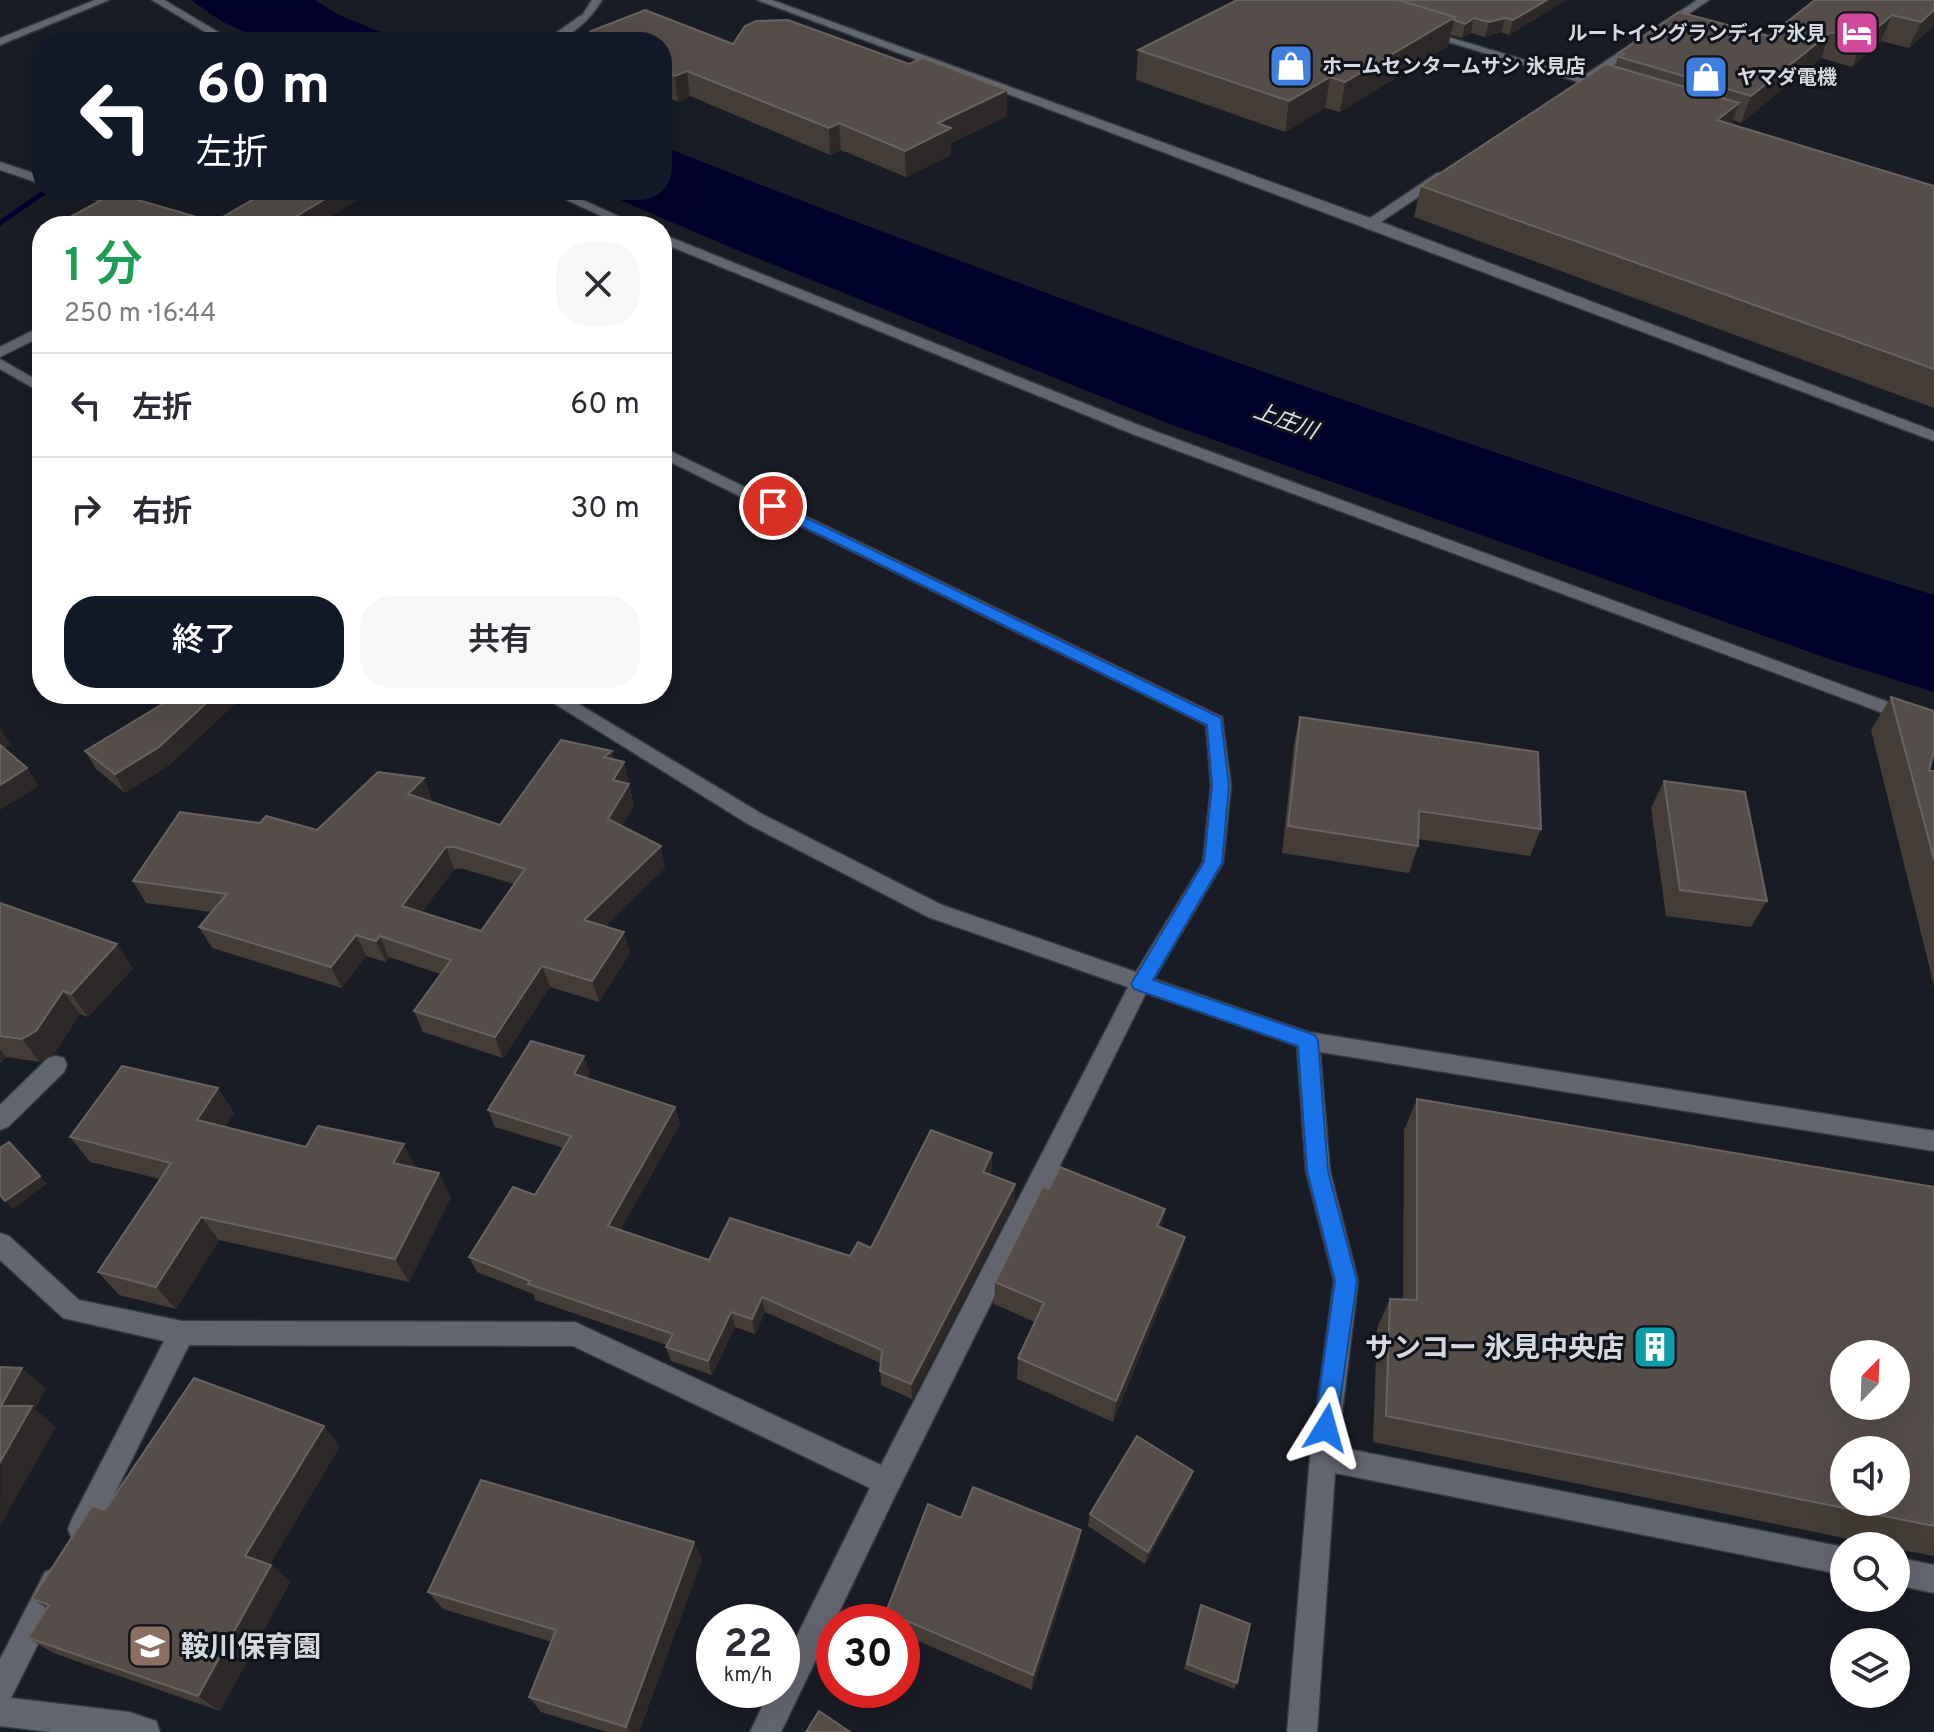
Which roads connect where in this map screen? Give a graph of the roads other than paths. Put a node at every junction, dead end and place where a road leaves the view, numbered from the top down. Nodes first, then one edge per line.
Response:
1 (104, 0) edge
2 (157, 0) edge
3 (597, 0) edge
4 (762, 0) edge
5 (1704, 0) edge
6 (1418, 31) edge
7 (213, 32) edge
8 (563, 32) edge
9 (0, 42) edge
10 (1583, 80) junction
11 (1570, 89) edge
12 (1614, 90) edge
13 (0, 166) edge
14 (1451, 170) edge
15 (32, 177) edge
16 (107, 200) edge
17 (574, 200) edge
18 (147, 212) edge
19 (611, 216) edge
20 (1371, 223) junction
21 (672, 242) edge
22 (32, 335) edge
23 (0, 353) edge
24 (0, 363) edge
25 (32, 383) edge
26 (1934, 436) edge
27 (672, 457) edge
28 (565, 704) edge
29 (1934, 726) edge
30 (1140, 984) junction
31 (1308, 1041) junction
32 (56, 1065) dead end
33 (0, 1120) edge
34 (1934, 1141) edge
35 (0, 1244) edge
36 (182, 1333) junction
37 (1323, 1457) junction
38 (887, 1482) junction
39 (1830, 1558) edge
40 (1910, 1574) edge
41 (1934, 1579) edge
42 (0, 1689) edge
43 (0, 1711) edge
44 (145, 1732) edge
45 (765, 1732) edge
46 (1302, 1732) edge

1 - 9 street
2 - 7 street
3 - 8 street
4 - 20 street
5 - 10 street
6 - 10 street
10 - 11 street
10 - 12 street
13 - 15 street
14 - 20 street
16 - 18 street
17 - 19 street
20 - 26 street
21 - 29 street
22 - 23 street
24 - 25 street
27 - 30 street
28 - 30 street
30 - 31 street
30 - 38 street
31 - 34 street
31 - 37 street
32 - 33 street
35 - 36 street
36 - 38 street
36 - 42 street
37 - 39 street
37 - 46 street
38 - 45 street
40 - 41 street
43 - 44 street

